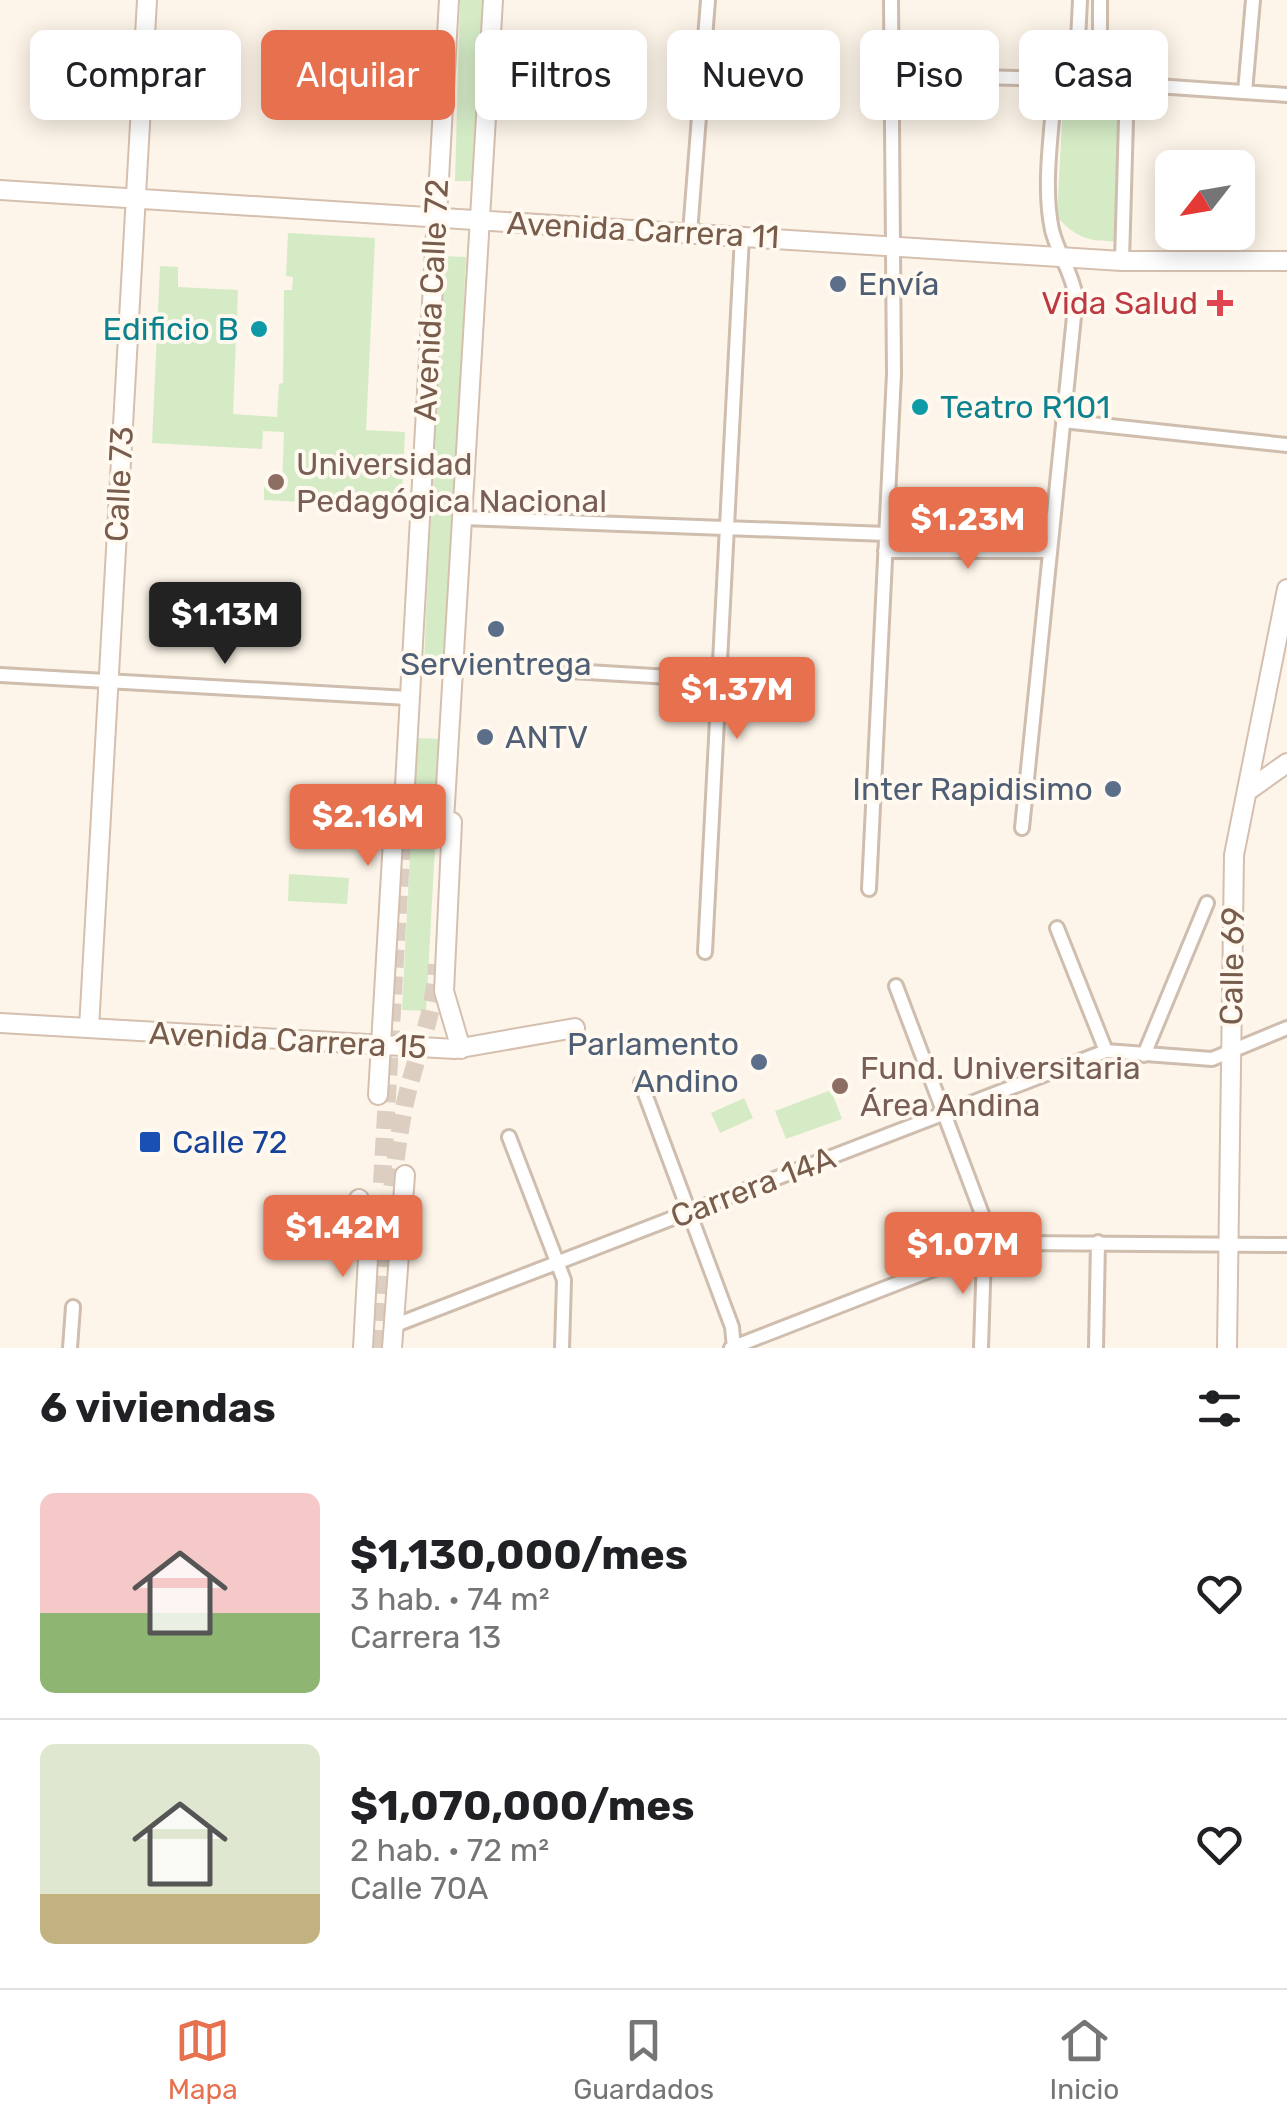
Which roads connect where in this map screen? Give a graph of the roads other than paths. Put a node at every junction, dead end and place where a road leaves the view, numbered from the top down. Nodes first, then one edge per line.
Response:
1 (148, 0) edge
2 (448, 0) edge
3 (493, 0) edge
4 (708, 0) edge
5 (890, 0) edge
6 (1080, 0) edge
7 (1100, 0) edge
8 (1253, 0) edge
9 (891, 30) edge
10 (1079, 30) edge
11 (1100, 30) edge
12 (1168, 87) edge
13 (1245, 92) junction
14 (1287, 95) edge
15 (893, 120) edge
16 (1053, 120) edge
17 (1125, 120) edge
18 (0, 190) edge
19 (134, 200) junction
20 (435, 218) junction
21 (480, 220) junction
22 (690, 233) junction
23 (742, 236) junction
24 (896, 246) junction
25 (1063, 257) junction
26 (1122, 261) junction
27 (1287, 261) edge
28 (1063, 421) junction
29 (1287, 445) edge
30 (463, 518) junction
31 (1053, 519) junction
32 (886, 527) junction
33 (726, 530) junction
34 (885, 550) junction
35 (1050, 551) junction
36 (1287, 588) edge
37 (571, 671) dead end
38 (0, 675) edge
39 (719, 680) junction
40 (108, 682) junction
41 (408, 698) junction
42 (453, 700) junction
43 (1287, 763) edge
44 (1249, 790) junction
45 (1022, 828) dead end
46 (443, 837) dead end
47 (402, 839) tunnel mouth
48 (869, 888) dead end
49 (1207, 902) dead end
50 (1057, 928) dead end
51 (705, 952) dead end
52 (896, 986) dead end
53 (0, 1023) edge
54 (88, 1028) junction
55 (575, 1028) dead end
56 (1287, 1028) edge
57 (381, 1045) junction
58 (461, 1049) junction
59 (1106, 1052) junction
60 (1231, 1053) junction
61 (1144, 1054) junction
62 (641, 1084) dead end
63 (378, 1095) dead end
64 (946, 1113) junction
65 (509, 1137) dead end
66 (405, 1175) tunnel mouth
67 (359, 1199) dead end
68 (690, 1212) junction
69 (1098, 1242) junction
70 (1229, 1244) junction
71 (1287, 1245) edge
72 (986, 1248) junction
73 (557, 1263) junction
74 (73, 1306) dead end
75 (393, 1326) junction
76 (70, 1348) edge
77 (363, 1348) edge
78 (392, 1348) edge
79 (562, 1348) edge
80 (733, 1348) edge
81 (981, 1348) edge
82 (1096, 1348) edge
83 (1228, 1348) edge

1 - 19 main road, Calle 73
2 - 20 main road, Avenida Calle 72
3 - 21 main road, Avenida Calle 72
4 - 22 street
5 - 9 street
6 - 10 street
7 - 11 street
8 - 13 street
12 - 13 street
13 - 14 street
15 - 24 street
16 - 25 street
17 - 26 street
18 - 19 main road, Avenida Carrera 11
19 - 20 main road, Avenida Carrera 11
19 - 40 main road, Calle 73
20 - 21 main road, Avenida Carrera 11
20 - 41 main road, Avenida Calle 72
21 - 22 main road, Avenida Carrera 11
21 - 30 main road, Avenida Calle 72
22 - 23 main road, Avenida Carrera 11
23 - 24 main road, Avenida Carrera 11
23 - 33 street
24 - 25 main road, Avenida Carrera 11
24 - 32 street
25 - 26 main road, Avenida Carrera 11
25 - 28 street
26 - 27 main road, Avenida Carrera 11
28 - 29 street
28 - 31 street
30 - 33 street
30 - 42 main road, Avenida Calle 72
31 - 32 street
31 - 35 street
32 - 33 street
32 - 34 street
33 - 39 street
34 - 35 street
34 - 48 street
35 - 45 street
36 - 44 main road, Calle 69
37 - 39 street
38 - 40 street
39 - 51 street
40 - 41 street
40 - 54 main road, Calle 73
41 - 47 main road, Avenida Calle 72
41 - 57 main road
42 - 46 main road, Avenida Calle 72
42 - 58 main road
43 - 44 main road
44 - 60 main road, Calle 69
49 - 61 street
50 - 59 street
52 - 64 street
53 - 54 main road, Avenida Carrera 15
54 - 57 main road, Avenida Carrera 15
55 - 58 main road, Avenida Carrera 15
56 - 60 street, Carrera 14A
57 - 58 main road, Avenida Carrera 15
57 - 63 main road
59 - 61 street, Carrera 14A
59 - 64 street, Carrera 14A
60 - 61 street, Carrera 14A
60 - 70 main road, Calle 69
62 - 68 street
64 - 68 street, Carrera 14A
64 - 72 street
65 - 73 street
66 - 75 main road
67 - 77 main road
68 - 73 street, Carrera 14A
68 - 80 street
69 - 70 street
69 - 72 street
69 - 82 street
70 - 71 street
70 - 83 main road, Calle 69
72 - 80 street
72 - 81 street
73 - 75 street, Carrera 14A
73 - 79 street
74 - 76 street
75 - 78 main road

